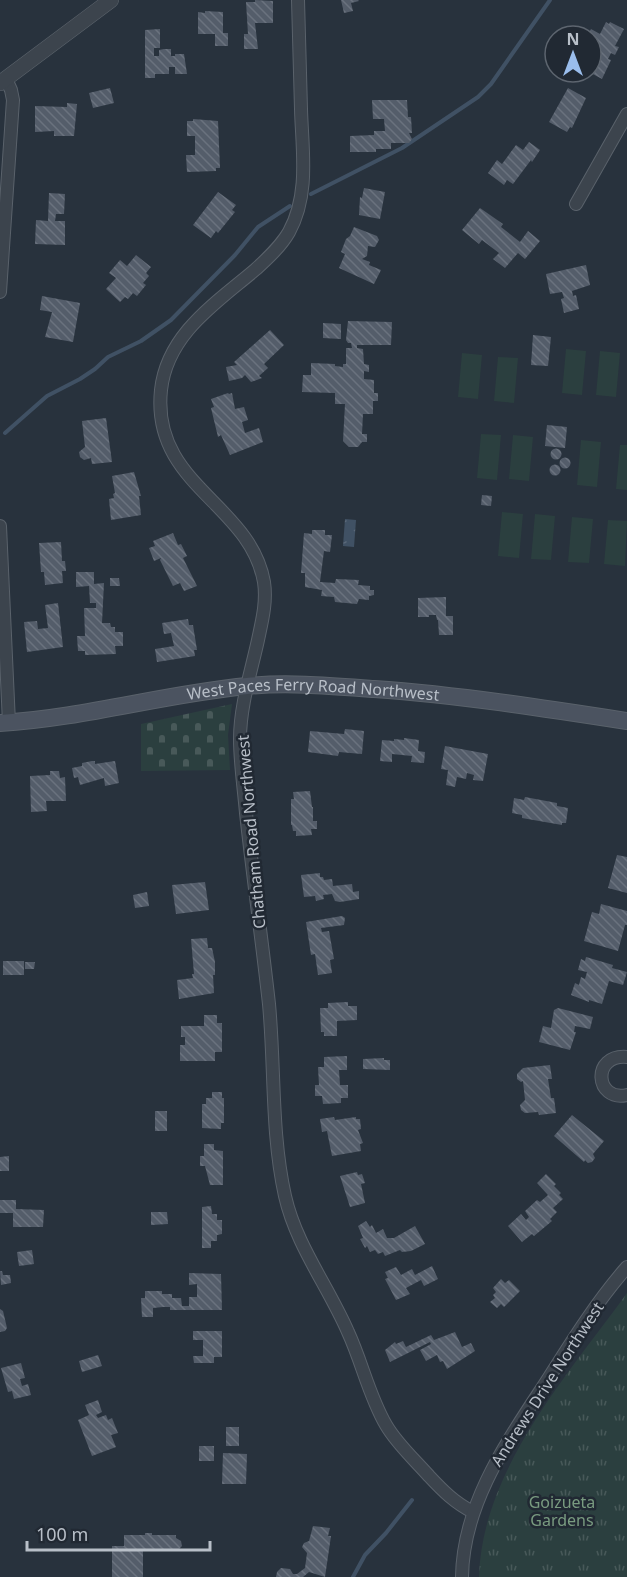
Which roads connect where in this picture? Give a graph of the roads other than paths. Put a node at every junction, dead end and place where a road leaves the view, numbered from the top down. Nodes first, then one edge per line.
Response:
1 (111, 0) edge
2 (298, 0) edge
3 (3, 81) edge
4 (627, 114) edge
5 (576, 204) dead end
6 (0, 292) edge
7 (0, 526) edge
8 (248, 686) junction
9 (627, 721) edge
10 (5, 723) edge
11 (627, 1057) edge
12 (627, 1095) edge
13 (627, 1267) edge
14 (474, 1512) junction
15 (462, 1577) edge

1 - 3 street
2 - 8 street, Chatham Road Northwest
3 - 6 street
4 - 5 street
7 - 10 street
8 - 9 main road, West Paces Ferry Road Northwest
8 - 10 main road, West Paces Ferry Road Northwest
8 - 14 street, Chatham Road Northwest
11 - 12 street
13 - 14 street, Andrews Drive Northwest
14 - 15 street, Andrews Drive Northwest

